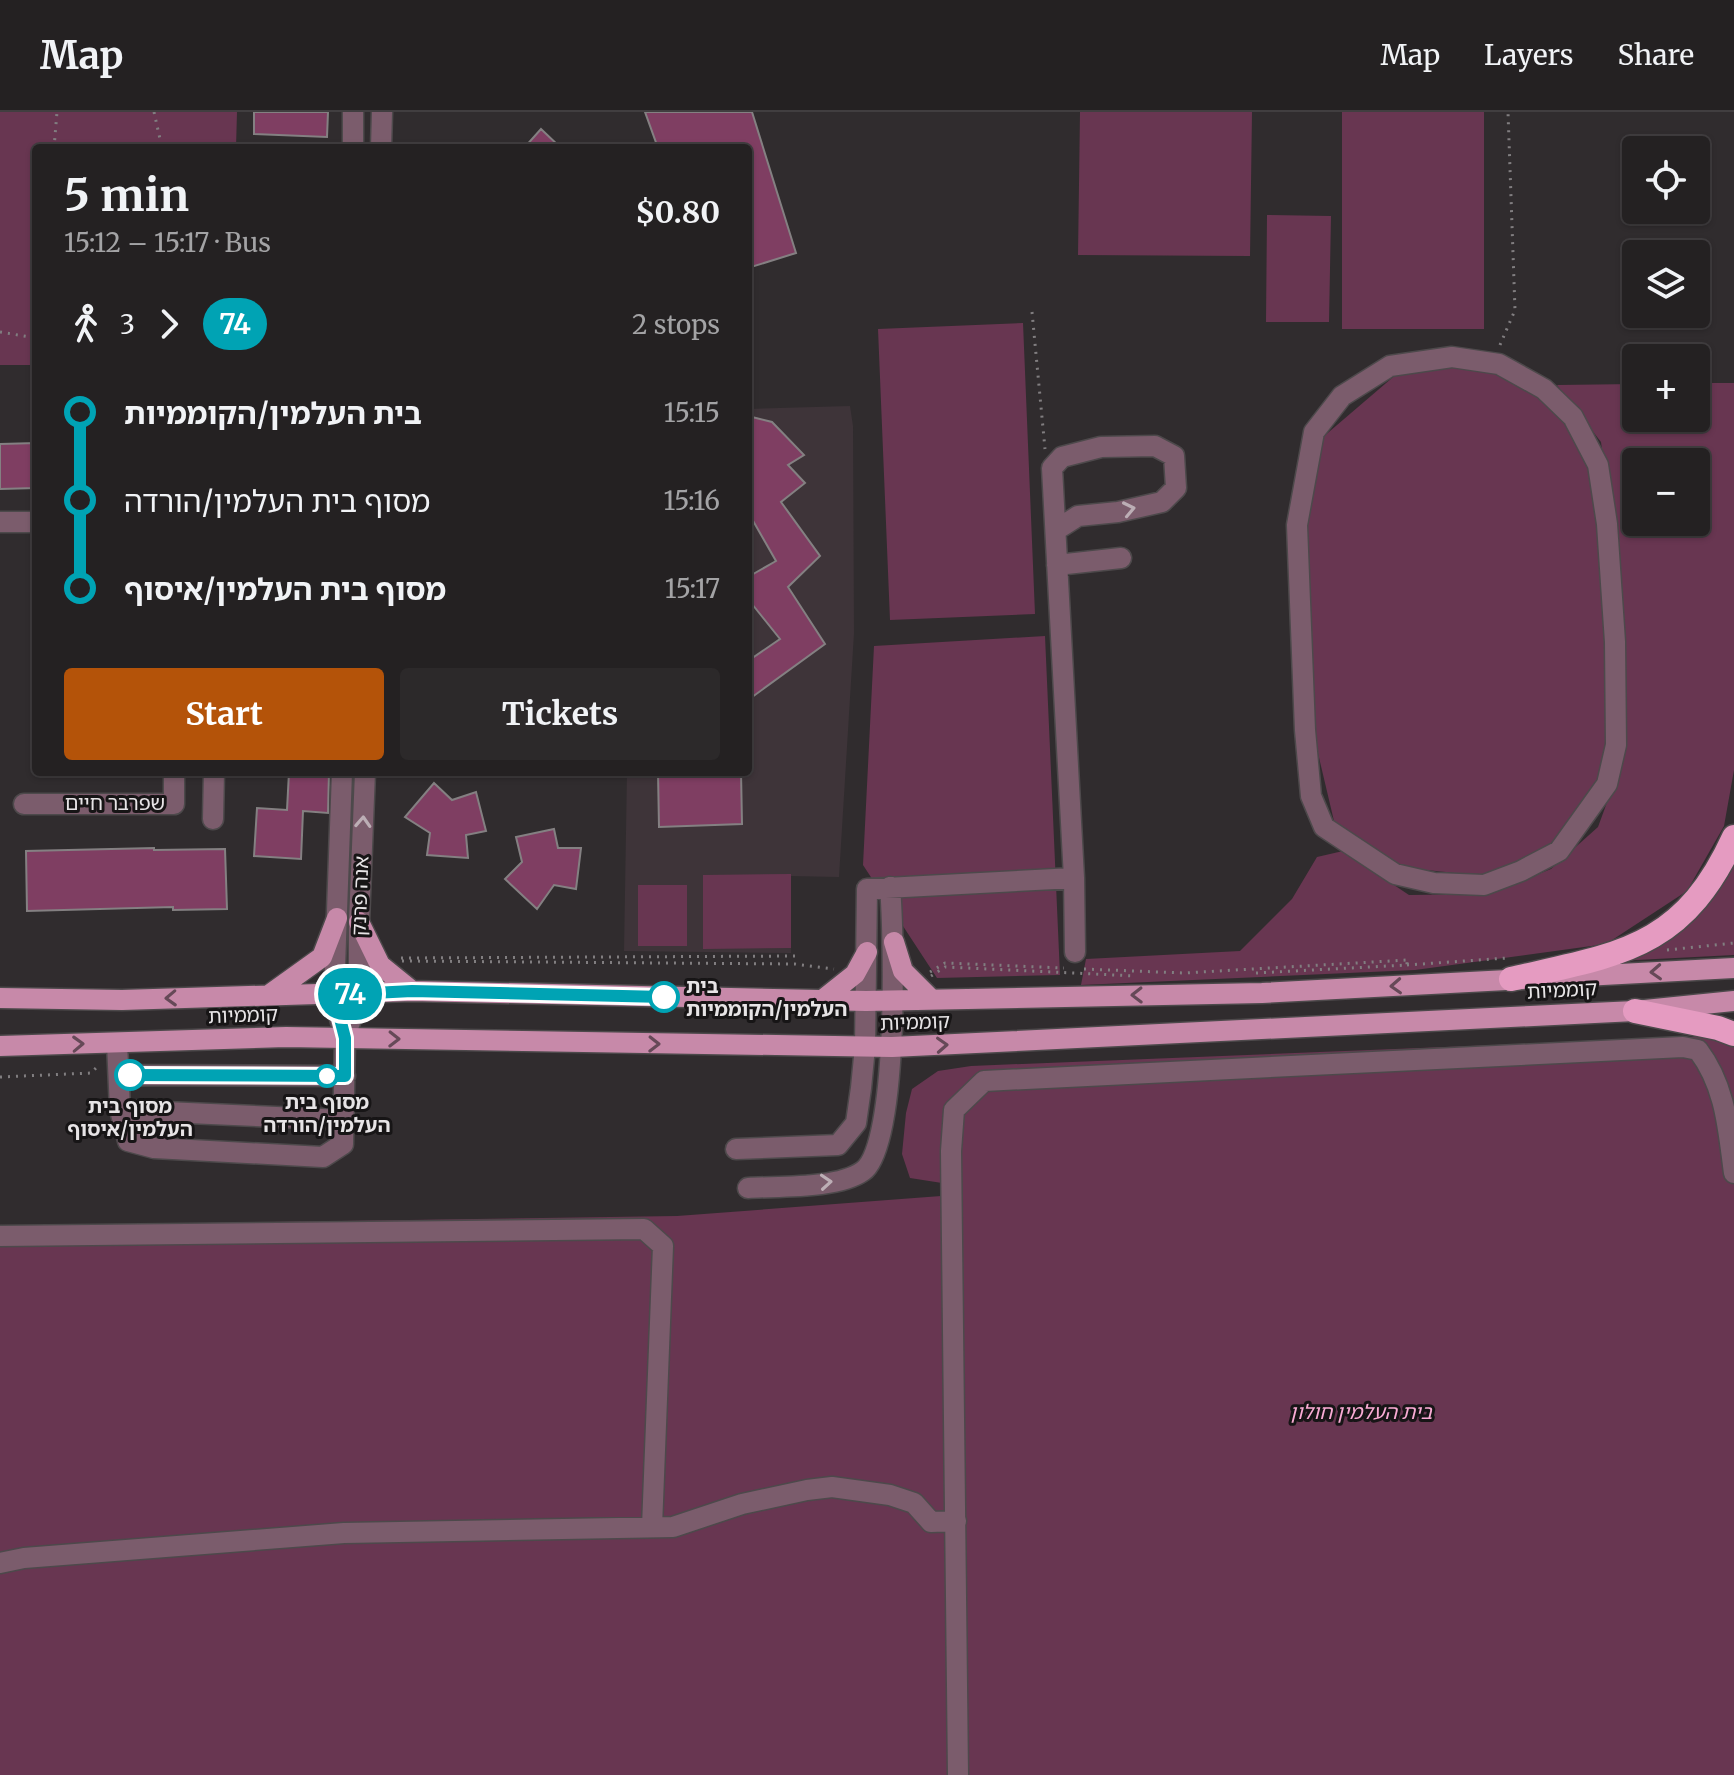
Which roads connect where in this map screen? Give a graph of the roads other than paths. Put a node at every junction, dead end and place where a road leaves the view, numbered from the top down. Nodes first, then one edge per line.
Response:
1 (353, 112) edge
2 (382, 112) edge
3 (353, 144) edge
4 (381, 144) edge
5 (1476, 360) joint
6 (0, 522) edge
7 (32, 522) edge
8 (1056, 530) junction
9 (1121, 558) dead end
10 (1057, 565) junction
11 (174, 776) edge
12 (214, 776) edge
13 (342, 776) edge
14 (365, 776) edge
15 (24, 804) dead end
16 (213, 819) dead end
17 (1734, 837) edge
18 (1074, 878) junction
19 (890, 887) junction
20 (337, 918) junction
21 (359, 922) junction
22 (894, 942) junction
23 (867, 952) junction
24 (1075, 952) dead end
25 (1512, 968) junction
26 (1734, 968) edge
27 (920, 988) junction
28 (412, 991) junction
29 (359, 993) junction
30 (269, 995) junction
31 (334, 995) junction
32 (0, 998) edge
33 (892, 999) junction
34 (821, 1001) junction
35 (866, 1001) junction
36 (1734, 1001) edge
37 (1635, 1011) junction
38 (1734, 1034) edge
39 (345, 1038) junction
40 (117, 1043) junction
41 (0, 1046) edge
42 (865, 1047) junction
43 (892, 1047) junction
44 (119, 1075) junction
45 (345, 1076) junction
46 (120, 1110) junction
47 (344, 1120) junction
48 (736, 1149) dead end
49 (1734, 1173) edge
50 (748, 1188) dead end
51 (0, 1236) edge
52 (956, 1521) junction
53 (652, 1527) junction
54 (0, 1563) edge
55 (958, 1775) edge

1 - 3 street
2 - 4 street
5 - 5 street
6 - 7 street
8 -> 8 street
8 - 10 street
9 - 10 street
10 - 18 street
11 - 15 street, שפרבר חיים
12 - 16 street
13 - 20 street, אנה פרנק
21 -> 14 street, אנה פרנק
17 - 25 highway
18 - 19 street
18 - 24 street
19 - 22 street
19 - 23 street
20 - 30 main road
20 - 31 street, אנה פרנק
21 - 28 main road
21 - 29 street, אנה פרנק
22 - 27 main road
22 - 33 street
23 - 34 main road
23 - 35 street
26 -> 25 main road, קוממיות
25 -> 27 main road, קוממיות
27 - 33 main road, קוממיות
28 - 29 main road, קוממיות
28 - 34 main road, קוממיות
29 - 31 main road, קוממיות
29 - 39 street, אנה פרנק
30 - 31 main road, קוממיות
30 -> 32 main road, קוממיות
31 - 39 street, אנה פרנק
33 - 35 main road, קוממיות
33 - 43 street
34 - 35 main road, קוממיות
35 - 42 street
36 - 37 main road, קוממיות
37 - 38 highway
43 -> 37 main road, קוממיות
39 - 40 main road, קוממיות
39 -> 42 main road, קוממיות
39 - 45 street
41 -> 40 main road, קוממיות
40 - 44 street
42 - 43 main road, קוממיות
42 - 48 street
50 -> 43 street
44 - 45 street
44 - 46 street
45 - 47 street
46 - 47 street
46 - 47 street
49 - 52 street
51 - 53 street
52 - 53 street
52 - 55 street
53 - 54 street

